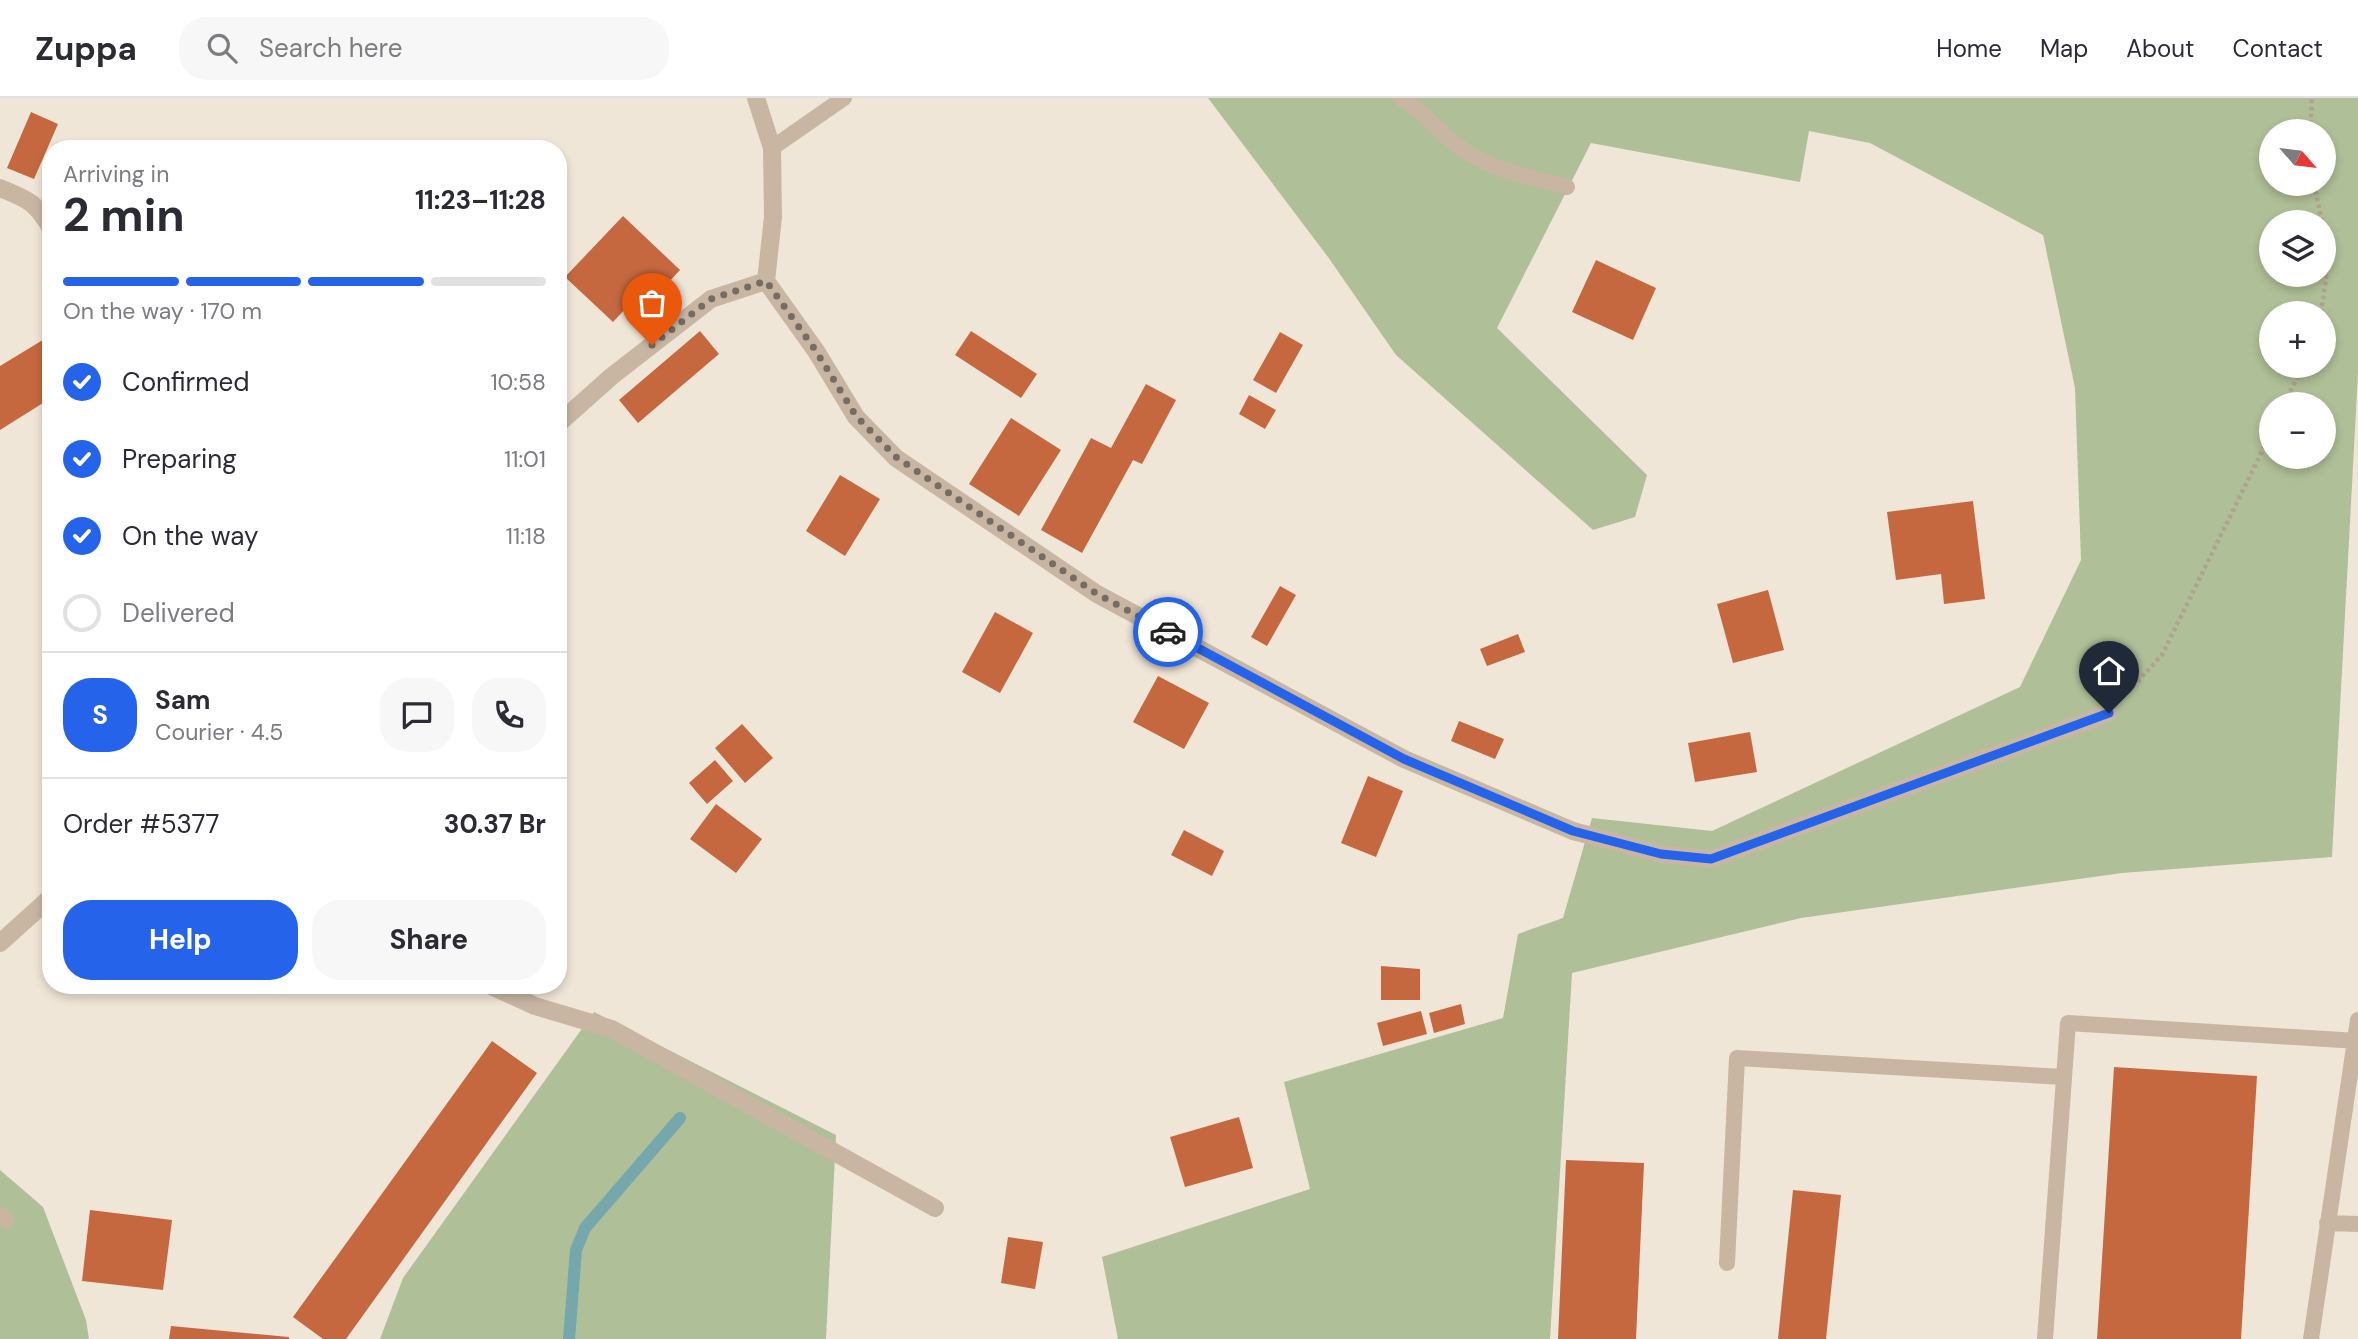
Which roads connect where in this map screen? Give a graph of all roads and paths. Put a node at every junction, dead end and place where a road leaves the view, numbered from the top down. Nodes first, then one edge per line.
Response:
1 (756, 98) edge
2 (844, 98) edge
3 (1401, 98) edge
4 (2312, 98) edge
5 (2311, 119) edge
6 (772, 148) junction
7 (1567, 187) dead end
8 (0, 188) edge
9 (42, 214) edge
10 (766, 281) junction
11 (567, 416) edge
12 (2259, 457) edge
13 (2109, 713) joint
14 (42, 905) edge
15 (0, 943) edge
16 (509, 994) edge
17 (2358, 1020) edge
18 (2356, 1041) edge
19 (2064, 1077) junction
20 (935, 1208) dead end
21 (2327, 1223) junction
22 (2358, 1224) edge
23 (1727, 1263) dead end
24 (2045, 1339) edge
25 (2311, 1339) edge

1 - 6 street
2 - 6 lane
3 - 7 lane
4 - 5 path
6 - 10 street
8 - 9 street
10 - 11 street
10 - 13 street
12 - 13 path
14 - 15 street
16 - 20 street
17 - 18 lane
18 - 19 lane
18 - 21 lane
19 - 23 lane
19 - 24 lane
21 - 22 lane
21 - 25 lane

